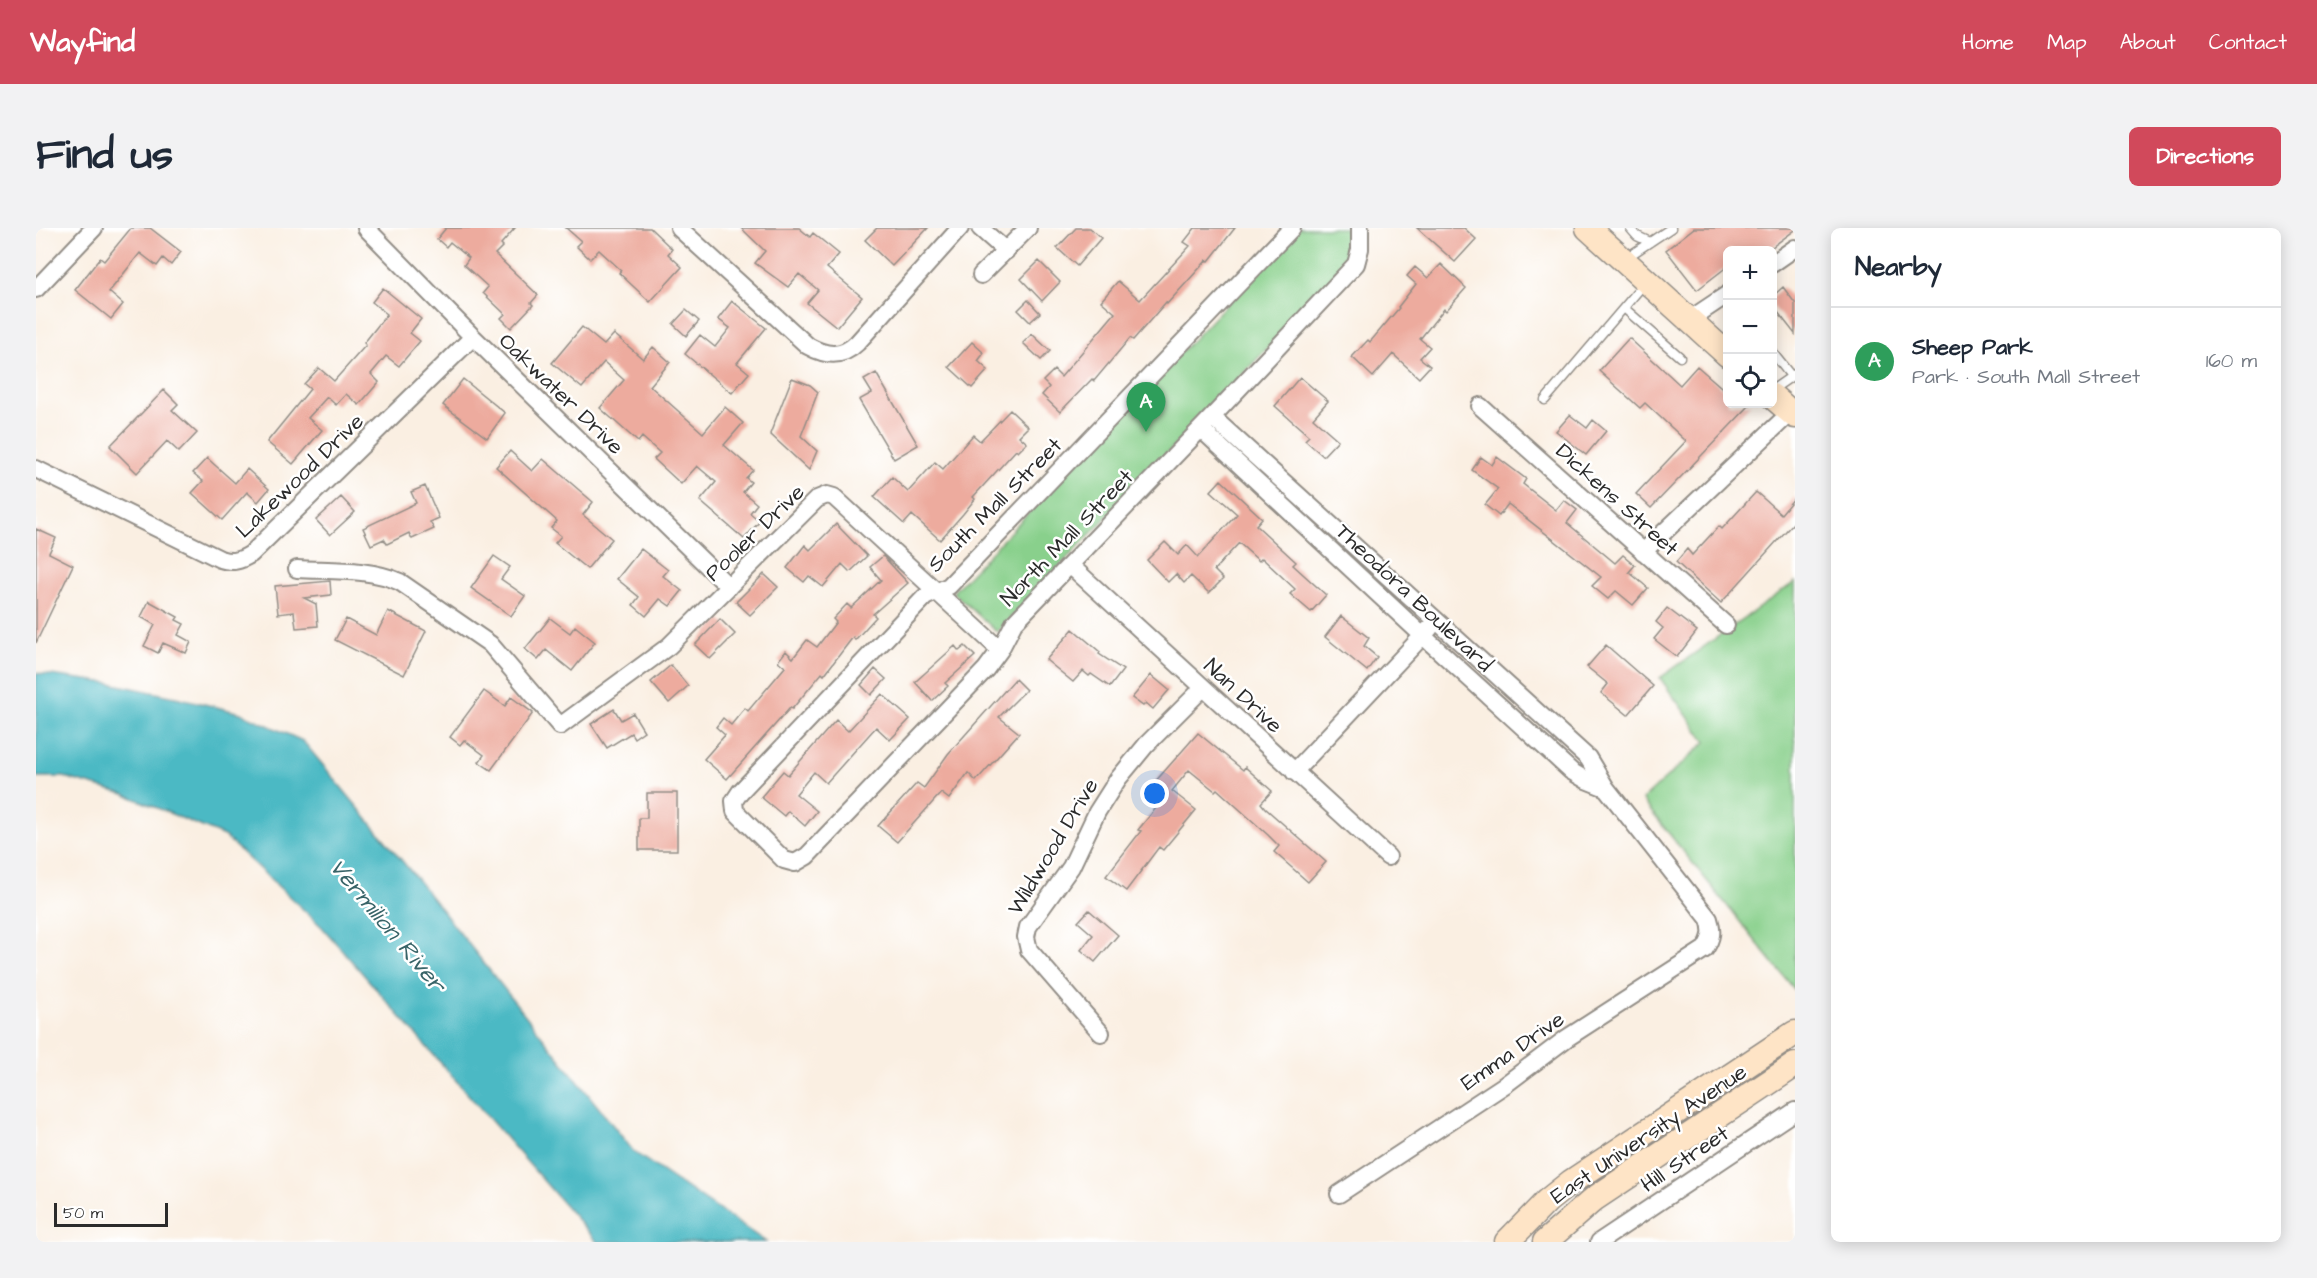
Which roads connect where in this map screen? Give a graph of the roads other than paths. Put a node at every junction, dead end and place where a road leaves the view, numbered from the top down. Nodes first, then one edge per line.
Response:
1 (94, 228) edge
2 (366, 228) edge
3 (680, 228) edge
4 (960, 228) edge
5 (980, 228) edge
6 (1028, 228) edge
7 (1292, 228) edge
8 (1360, 228) edge
9 (1630, 228) edge
10 (1671, 228) edge
11 (1590, 229) edge
12 (1650, 242) junction
13 (1795, 248) edge
14 (1006, 251) junction
15 (1623, 260) junction
16 (1777, 261) edge
17 (981, 275) dead end
18 (1647, 281) junction
19 (36, 289) edge
20 (1723, 297) edge
21 (1623, 308) junction
22 (1689, 320) junction
23 (473, 337) junction
24 (1727, 354) edge
25 (1775, 354) edge
26 (1680, 357) dead end
27 (1793, 375) edge
28 (1777, 387) edge
29 (1545, 400) dead end
30 (1777, 400) edge
31 (1480, 406) dead end
32 (1793, 414) edge
33 (1207, 423) junction
34 (36, 469) edge
35 (1643, 552) junction
36 (1071, 566) junction
37 (297, 569) dead end
38 (729, 587) junction
39 (935, 592) junction
40 (1437, 621) junction
41 (1726, 625) dead end
42 (1422, 636) junction
43 (1000, 650) junction
44 (1203, 688) junction
45 (1294, 772) junction
46 (1606, 788) junction
47 (759, 837) joint
48 (1388, 857) dead end
49 (1710, 942) joint
50 (1101, 1033) dead end
51 (1795, 1033) edge
52 (1795, 1065) edge
53 (1795, 1111) edge
54 (1339, 1194) dead end
55 (1524, 1223) junction
56 (1507, 1242) edge
57 (1545, 1242) edge
58 (1599, 1242) edge

1 - 19 street
2 - 23 street, Oakwater Drive
3 - 4 street
5 - 14 street
6 - 14 street
7 - 39 street, South Mall Street
8 - 33 street, North Mall Street
9 - 12 lane
10 - 12 lane
11 - 15 main road
12 - 15 lane
13 - 16 street
14 - 17 street
15 - 18 main road
18 - 21 lane
18 - 22 main road
20 - 22 street
21 - 26 lane
21 - 29 lane
22 - 24 main road
23 - 34 street, Lakewood Drive
23 - 38 street, Oakwater Drive
25 - 27 lane
27 - 28 lane
30 - 32 main road
31 - 35 street, Dickens Street
32 - 35 street
33 - 36 street, North Mall Street
33 - 40 street, Theodora Boulevard
33 - 42 street, Theodora Boulevard
35 - 41 street, Dickens Street
36 - 43 street, North Mall Street
36 - 44 street, Nan Drive
37 - 38 street, Pooler Drive
38 - 39 street, Pooler Drive
39 - 43 street, Pooler Drive
39 - 47 street, South Mall Street
40 - 42 street
40 - 46 street, Theodora Boulevard
42 - 45 street
42 - 46 street, Theodora Boulevard
43 - 47 street, North Mall Street
44 - 45 street, Nan Drive
44 - 50 street, Wildwood Drive
45 - 48 street, Nan Drive
46 - 49 street, Theodora Boulevard
49 - 54 street, Emma Drive
51 - 55 main road, East University Avenue
52 - 57 main road, East University Avenue
53 - 58 street, Hill Street
55 - 56 main road, East University Avenue
55 - 57 main road

